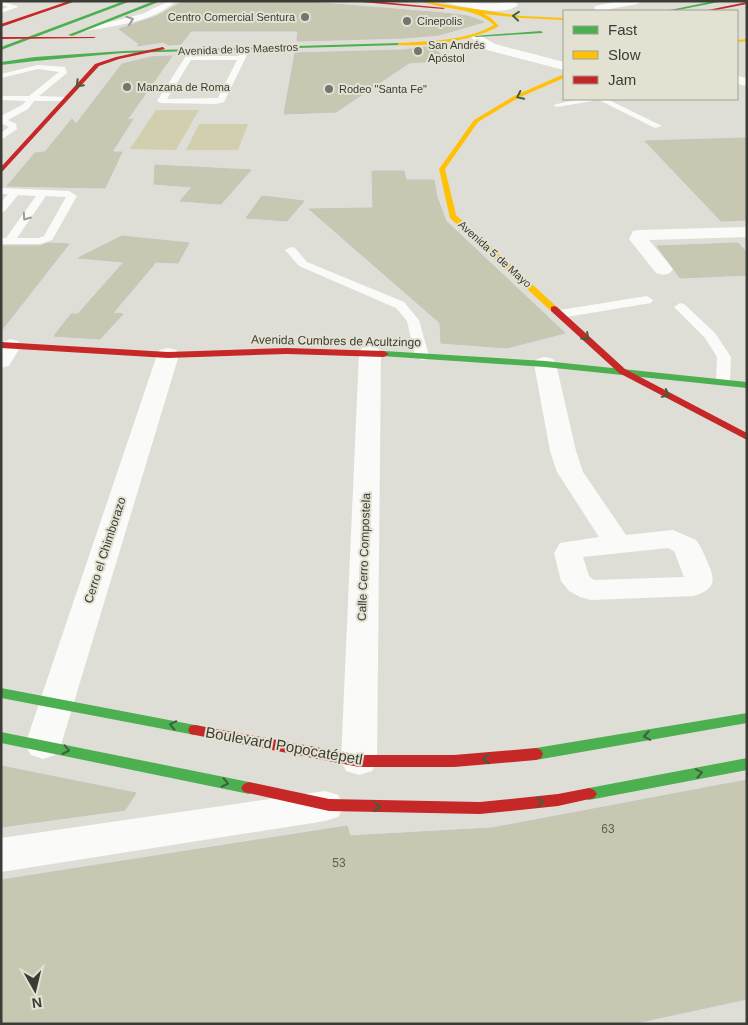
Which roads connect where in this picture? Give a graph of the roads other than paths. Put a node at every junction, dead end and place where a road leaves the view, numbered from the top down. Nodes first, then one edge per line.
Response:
1 (108, 1) edge
2 (129, 1) edge
3 (159, 1) edge
4 (173, 1) edge
5 (351, 1) edge
6 (423, 1) edge
7 (450, 1) edge
8 (637, 1) edge
9 (722, 1) edge
10 (1, 3) edge
11 (77, 3) edge
12 (403, 3) edge
13 (511, 3) edge
14 (747, 3) edge
15 (59, 4) edge
16 (599, 8) dead end
17 (464, 10) junction
18 (672, 10) edge
19 (708, 10) edge
20 (1, 11) edge
21 (541, 18) junction
22 (563, 19) edge
23 (1, 24) edge
24 (84, 29) junction
25 (1, 32) edge
26 (476, 36) junction
27 (102, 38) dead end
28 (190, 38) dead end
29 (1, 39) edge
30 (207, 39) junction
31 (444, 40) junction
32 (165, 41) junction
33 (50, 43) junction
34 (1, 48) edge
35 (232, 49) junction
36 (148, 51) junction
37 (244, 53) junction
38 (192, 54) junction
39 (72, 56) junction
40 (97, 65) junction
41 (563, 66) edge
42 (2, 69) edge
43 (563, 76) edge
44 (29, 77) dead end
45 (6, 98) edge
46 (32, 98) junction
47 (65, 99) junction
48 (586, 100) edge
49 (603, 100) edge
50 (1, 102) edge
51 (557, 105) dead end
52 (2, 120) edge
53 (658, 126) dead end
54 (1, 137) edge
55 (2, 169) edge
56 (1, 191) edge
57 (15, 192) junction
58 (43, 193) junction
59 (1, 209) edge
60 (747, 232) edge
61 (5, 240) edge
62 (291, 250) dead end
63 (663, 269) dead end
64 (647, 300) dead end
65 (680, 307) dead end
66 (560, 314) junction
67 (4, 351) edge
68 (370, 353) junction
69 (168, 355) junction
70 (422, 356) junction
71 (545, 364) junction
72 (622, 371) junction
73 (722, 382) junction
74 (747, 385) edge
75 (747, 437) edge
76 (617, 543) dead end
77 (1, 693) edge
78 (56, 703) junction
79 (747, 718) edge
80 (1, 737) edge
81 (43, 744) junction
82 (359, 761) junction
83 (747, 764) edge
84 (329, 805) junction
85 (1, 854) edge

1 - 29 main road
2 - 34 main road
3 - 24 main road
24 -> 4 lane
5 - 12 main road
6 - 17 main road
7 - 13 street
8 - 16 street
9 - 18 main road
10 - 20 lane
11 - 15 main road
11 - 25 main road
12 - 17 main road
14 - 19 main road
15 - 23 main road
21 -> 17 main road
17 - 26 main road
21 - 22 main road
21 - 26 main road, Avenida de los Maestros
24 - 33 main road
26 - 30 main road, Avenida de los Maestros
26 - 31 main road, Avenida de los Maestros
26 - 41 street
27 - 29 main road
28 - 30 main road
30 - 31 main road
30 - 32 main road
30 - 35 main road
31 - 37 main road, Avenida de los Maestros
32 - 33 main road
32 - 36 main road
33 - 42 main road
35 - 37 main road, Avenida de los Maestros
35 - 38 main road, Avenida de los Maestros
36 - 38 main road, Avenida de los Maestros
36 - 39 main road, Avenida de los Maestros
36 - 40 main road
37 - 38 lane
37 - 38 lane
39 - 40 main road
39 - 42 main road, Avenida de los Maestros
40 -> 47 main road
42 - 44 lane
42 - 46 lane
43 -> 66 main road, Avenida 5 de Mayo
45 - 46 lane
45 - 50 lane
46 - 47 lane
46 - 52 lane
47 - 55 main road
48 - 51 lane
49 - 53 lane
52 - 54 lane
56 - 57 lane
57 - 58 lane
57 - 59 lane
58 -> 61 lane
58 - 61 lane
60 - 63 street
62 - 70 lane
64 - 66 lane
65 - 73 lane
66 -> 72 main road, Avenida 5 de Mayo
67 - 69 main road, Avenida Cumbres de Acultzingo
68 - 69 main road, Avenida Cumbres de Acultzingo
68 - 70 main road, Avenida Cumbres de Acultzingo
68 - 82 street, Calle Cerro Compostela
69 - 78 street, Cerro el Chimborazo
70 - 71 main road, Avenida Cumbres de Acultzingo
71 - 72 main road, Avenida Cumbres de Acultzingo
71 - 76 street
72 - 73 main road, Avenida Cumbres de Acultzingo
72 -> 75 main road
73 - 74 main road, Avenida Cumbres de Acultzingo
77 - 78 main road, Boulevard Popocatépetl
78 - 81 street, Cerro el Chimborazo
82 -> 78 main road, Boulevard Popocatépetl
79 -> 82 main road, Boulevard Popocatépetl
80 - 81 main road
81 -> 84 main road
84 -> 83 main road
84 - 85 street

